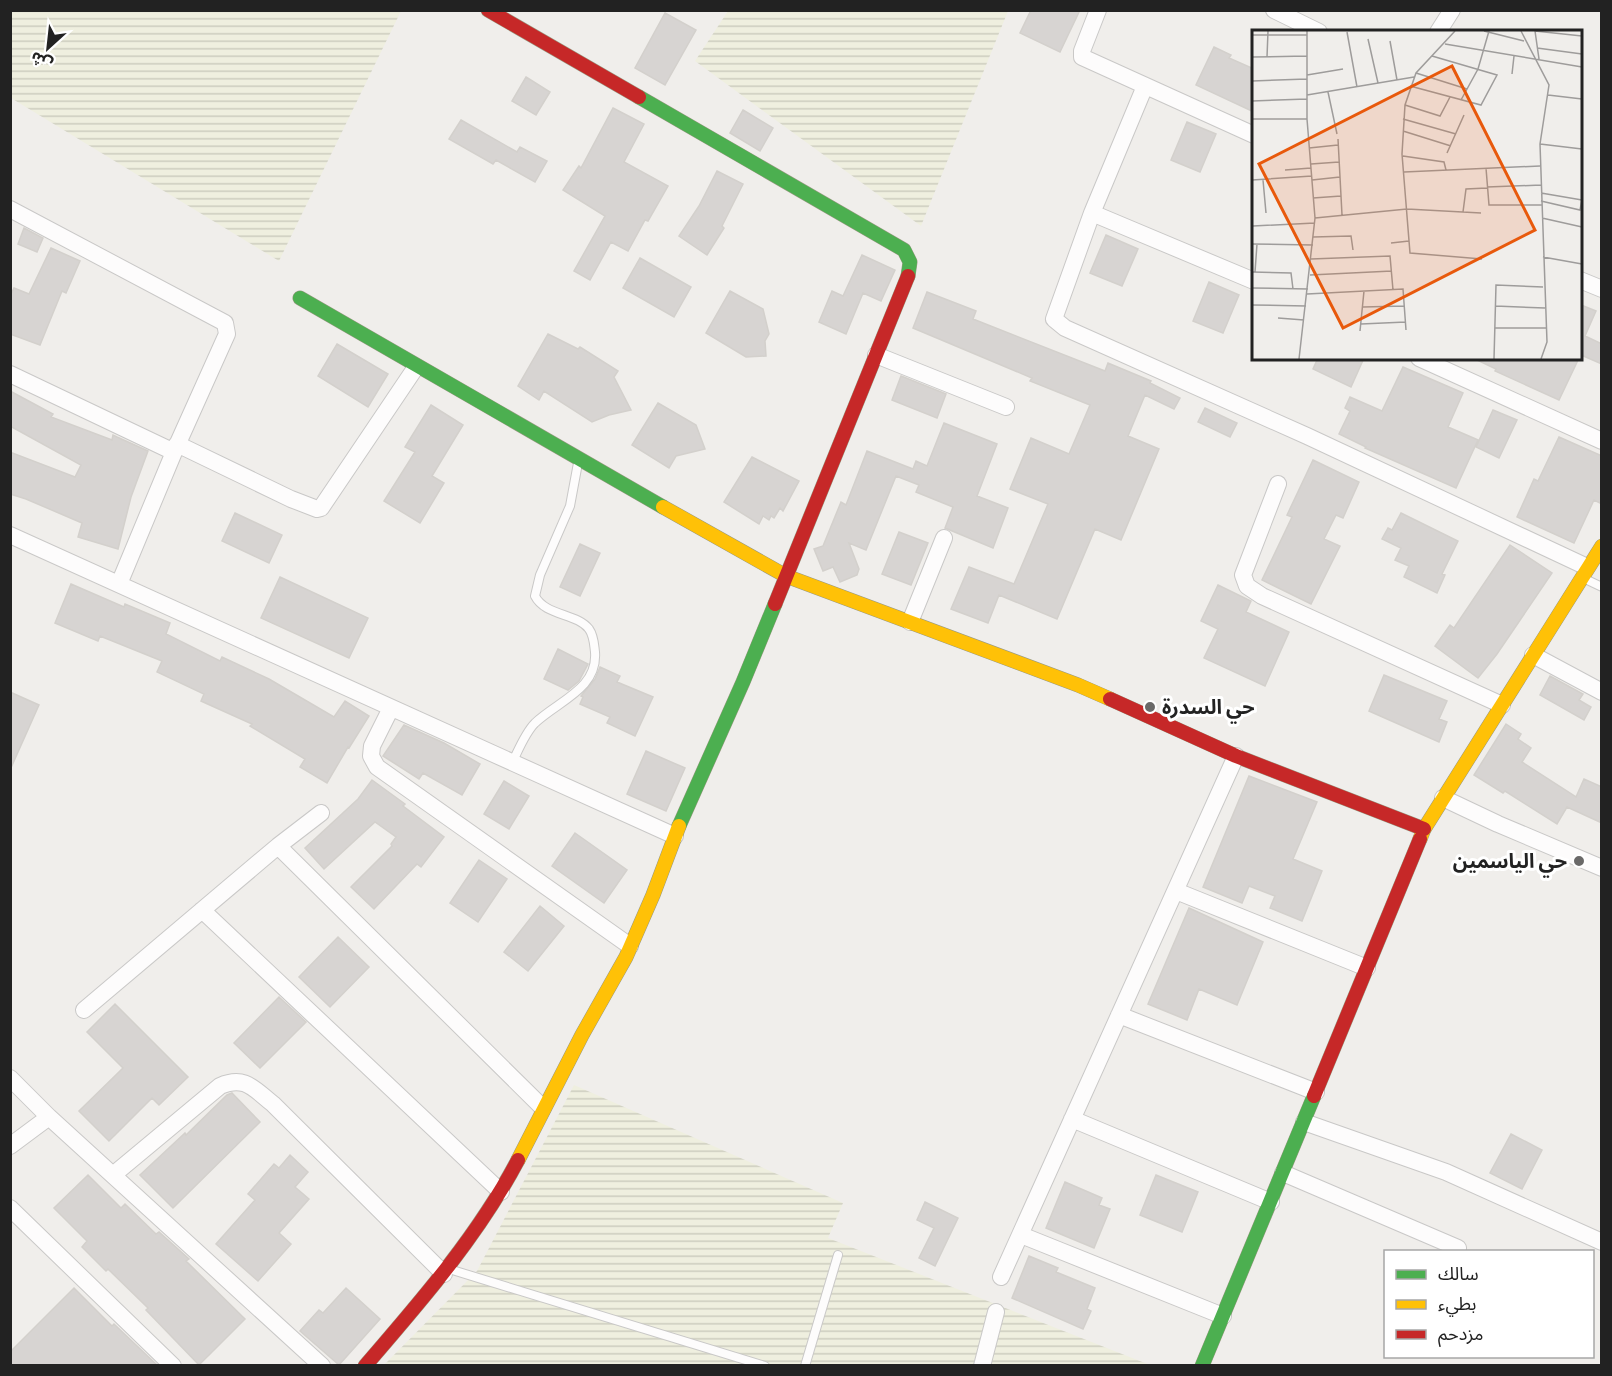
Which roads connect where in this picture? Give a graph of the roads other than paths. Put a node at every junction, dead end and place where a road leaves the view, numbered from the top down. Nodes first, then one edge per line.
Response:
1 (488, 10) edge
2 (1098, 10) edge
3 (1274, 10) edge
4 (1452, 10) edge
5 (1315, 30) edge
6 (1439, 30) edge
7 (1144, 86) junction
8 (1252, 134) edge
9 (10, 209) edge
10 (1092, 213) junction
11 (1252, 280) edge
12 (1582, 280) edge
13 (1602, 289) edge
14 (300, 298) dead end
15 (876, 355) junction
16 (1423, 360) edge
17 (416, 367) junction
18 (10, 374) edge
19 (1006, 407) dead end
20 (1602, 441) edge
21 (175, 448) junction
22 (579, 460) junction
23 (1278, 484) dead end
24 (10, 535) edge
25 (944, 538) dead end
26 (1602, 546) edge
27 (1584, 572) junction
28 (786, 576) junction
29 (118, 584) junction
30 (1602, 587) edge
31 (910, 622) junction
32 (1533, 655) junction
33 (1602, 692) edge
34 (1502, 705) junction
35 (391, 708) junction
36 (1236, 756) junction
37 (512, 763) junction
38 (1443, 798) junction
39 (321, 813) dead end
40 (1424, 829) junction
41 (675, 836) junction
42 (278, 846) junction
43 (1602, 868) edge
44 (1176, 891) junction
45 (202, 910) junction
46 (630, 946) junction
47 (1367, 968) junction
48 (84, 1010) dead end
49 (1119, 1015) junction
50 (10, 1077) edge
51 (1316, 1092) junction
52 (543, 1108) junction
53 (49, 1117) junction
54 (1072, 1119) junction
55 (1304, 1122) junction
56 (10, 1146) edge
57 (1283, 1173) junction
58 (113, 1174) junction
59 (501, 1192) junction
60 (1271, 1202) junction
61 (10, 1208) edge
62 (1021, 1235) junction
63 (1602, 1242) edge
64 (1458, 1248) dead end
65 (838, 1255) dead end
66 (446, 1271) junction
67 (1001, 1277) dead end
68 (996, 1312) dead end
69 (1223, 1316) junction
70 (173, 1365) edge
71 (322, 1365) edge
72 (365, 1365) edge
73 (765, 1365) edge
74 (805, 1365) edge
75 (982, 1365) edge
76 (1202, 1365) edge

1 - 15 street
2 - 7 street
3 - 5 street
4 - 6 street
7 - 8 street
7 - 10 street
9 - 21 street
10 - 11 street
10 - 27 street
12 - 13 street
14 - 17 street
15 - 19 street
15 - 28 street
16 - 20 street
17 - 21 street
17 - 22 street
18 - 21 street
21 - 29 street
22 - 28 street
22 - 37 lane
23 - 34 street
24 - 29 street
25 - 31 street
26 - 27 street
27 - 30 lane
27 - 32 street
28 - 31 street
28 - 41 street
29 - 35 street
31 - 36 street
32 - 33 street
32 - 34 street
34 - 38 street
35 - 37 street
35 - 46 street
36 - 40 street
36 - 44 street
37 - 41 street
38 - 40 street
38 - 43 street
39 - 42 street
40 - 47 street
41 - 46 street
42 - 45 street
42 - 52 street
44 - 47 street
44 - 49 street
45 - 48 street
45 - 59 street
46 - 52 street
47 - 51 street
49 - 51 street
49 - 54 street
50 - 53 street
51 - 55 street
52 - 59 street
53 - 56 street
53 - 58 street
54 - 60 street
54 - 62 street
55 - 57 street
55 - 63 street
57 - 60 street
57 - 64 street
58 - 66 street
58 - 71 street
59 - 66 street
60 - 69 street
61 - 70 street
62 - 67 street
62 - 69 street
65 - 74 lane
66 - 72 street
66 - 73 lane
68 - 75 street
69 - 76 street

